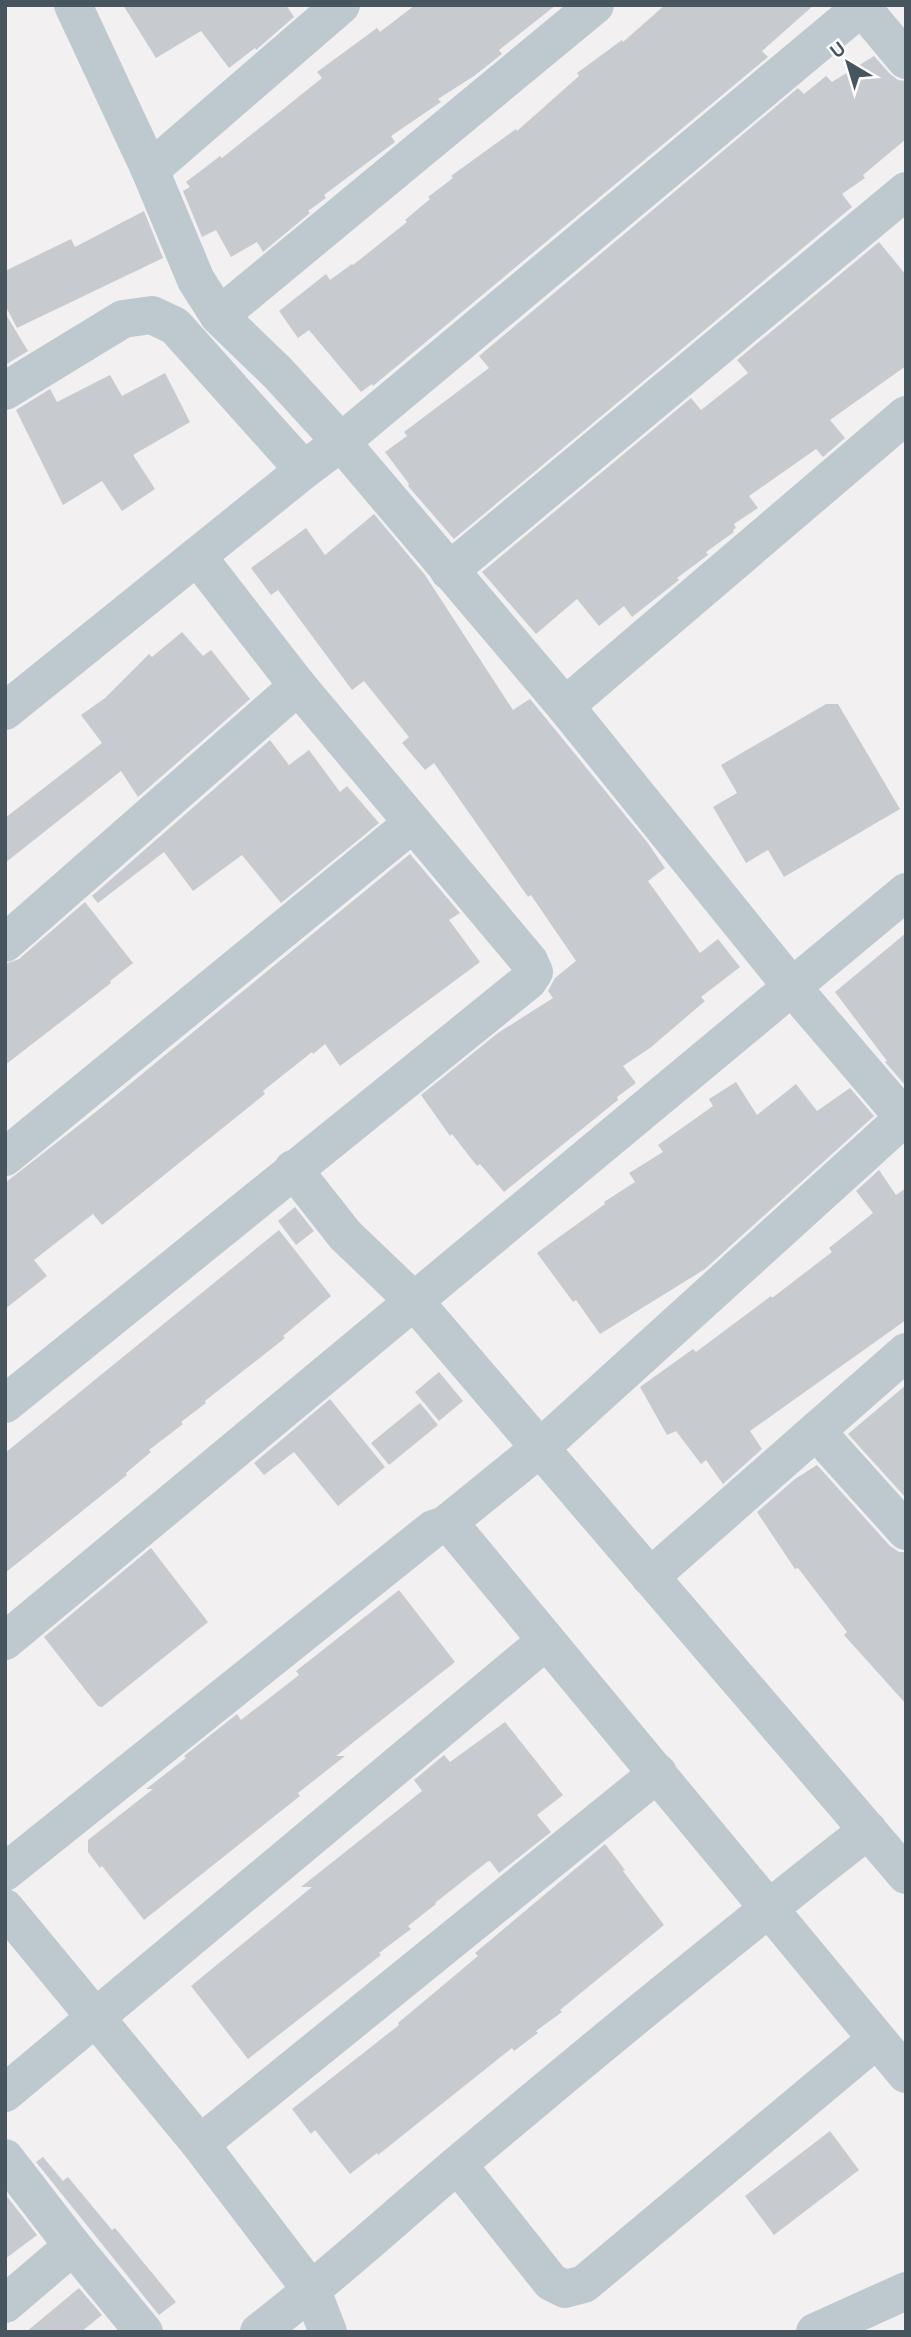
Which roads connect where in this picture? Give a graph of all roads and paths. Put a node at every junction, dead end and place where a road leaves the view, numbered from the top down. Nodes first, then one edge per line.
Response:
1 (73, 5) edge
2 (341, 5) edge
3 (594, 5) edge
4 (862, 6) edge
5 (906, 60) edge
6 (150, 170) junction
7 (906, 191) edge
8 (219, 316) junction
9 (5, 391) edge
10 (906, 415) edge
11 (341, 442) junction
12 (304, 470) junction
13 (197, 556) junction
14 (449, 571) junction
15 (298, 686) junction
16 (565, 706) junction
17 (5, 711) edge
18 (413, 824) junction
19 (906, 892) edge
20 (5, 943) edge
21 (792, 987) junction
22 (905, 1118) edge
23 (5, 1157) edge
24 (293, 1169) junction
25 (414, 1301) junction
26 (906, 1352) edge
27 (5, 1404) edge
28 (816, 1430) junction
29 (540, 1448) junction
30 (445, 1525) junction
31 (906, 1531) edge
32 (650, 1577) junction
33 (5, 1641) edge
34 (546, 1641) junction
35 (658, 1773) junction
36 (868, 1830) junction
37 (5, 1872) edge
38 (906, 1874) edge
39 (769, 1907) junction
40 (5, 1908) edge
41 (97, 2018) junction
42 (876, 2040) junction
43 (906, 2074) edge
44 (5, 2093) edge
45 (200, 2144) junction
46 (5, 2158) edge
47 (457, 2165) junction
48 (73, 2246) junction
49 (312, 2291) junction
50 (906, 2291) edge
51 (5, 2304) edge
52 (144, 2332) edge
53 (259, 2332) edge
54 (328, 2332) edge
55 (815, 2332) edge

1 - 6 street
2 - 6 street
3 - 8 street
4 - 5 street
4 - 11 street
6 - 8 street
7 - 14 street
8 - 11 street
9 - 12 street
10 - 16 street
11 - 12 street
11 - 14 street
12 - 13 street
13 - 15 street
13 - 17 street
14 - 16 street
15 - 18 street
15 - 20 street
16 - 21 street
18 - 23 street
18 - 24 street
19 - 21 street
21 - 22 street
21 - 25 street
22 - 29 street
24 - 25 street
24 - 27 street
25 - 29 street
25 - 33 street
26 - 28 street
28 - 31 street
28 - 32 street
29 - 30 street
29 - 32 street
30 - 34 street
30 - 37 street
32 - 36 street
34 - 35 street
34 - 41 street
35 - 39 street
35 - 45 street
36 - 38 street
36 - 39 street
39 - 42 street
39 - 47 street
40 - 41 street
41 - 44 street
41 - 45 street
42 - 43 street
42 - 47 street
45 - 49 street
46 - 48 street
47 - 49 street
48 - 51 street
48 - 52 street
49 - 53 street
49 - 54 street
50 - 55 street

